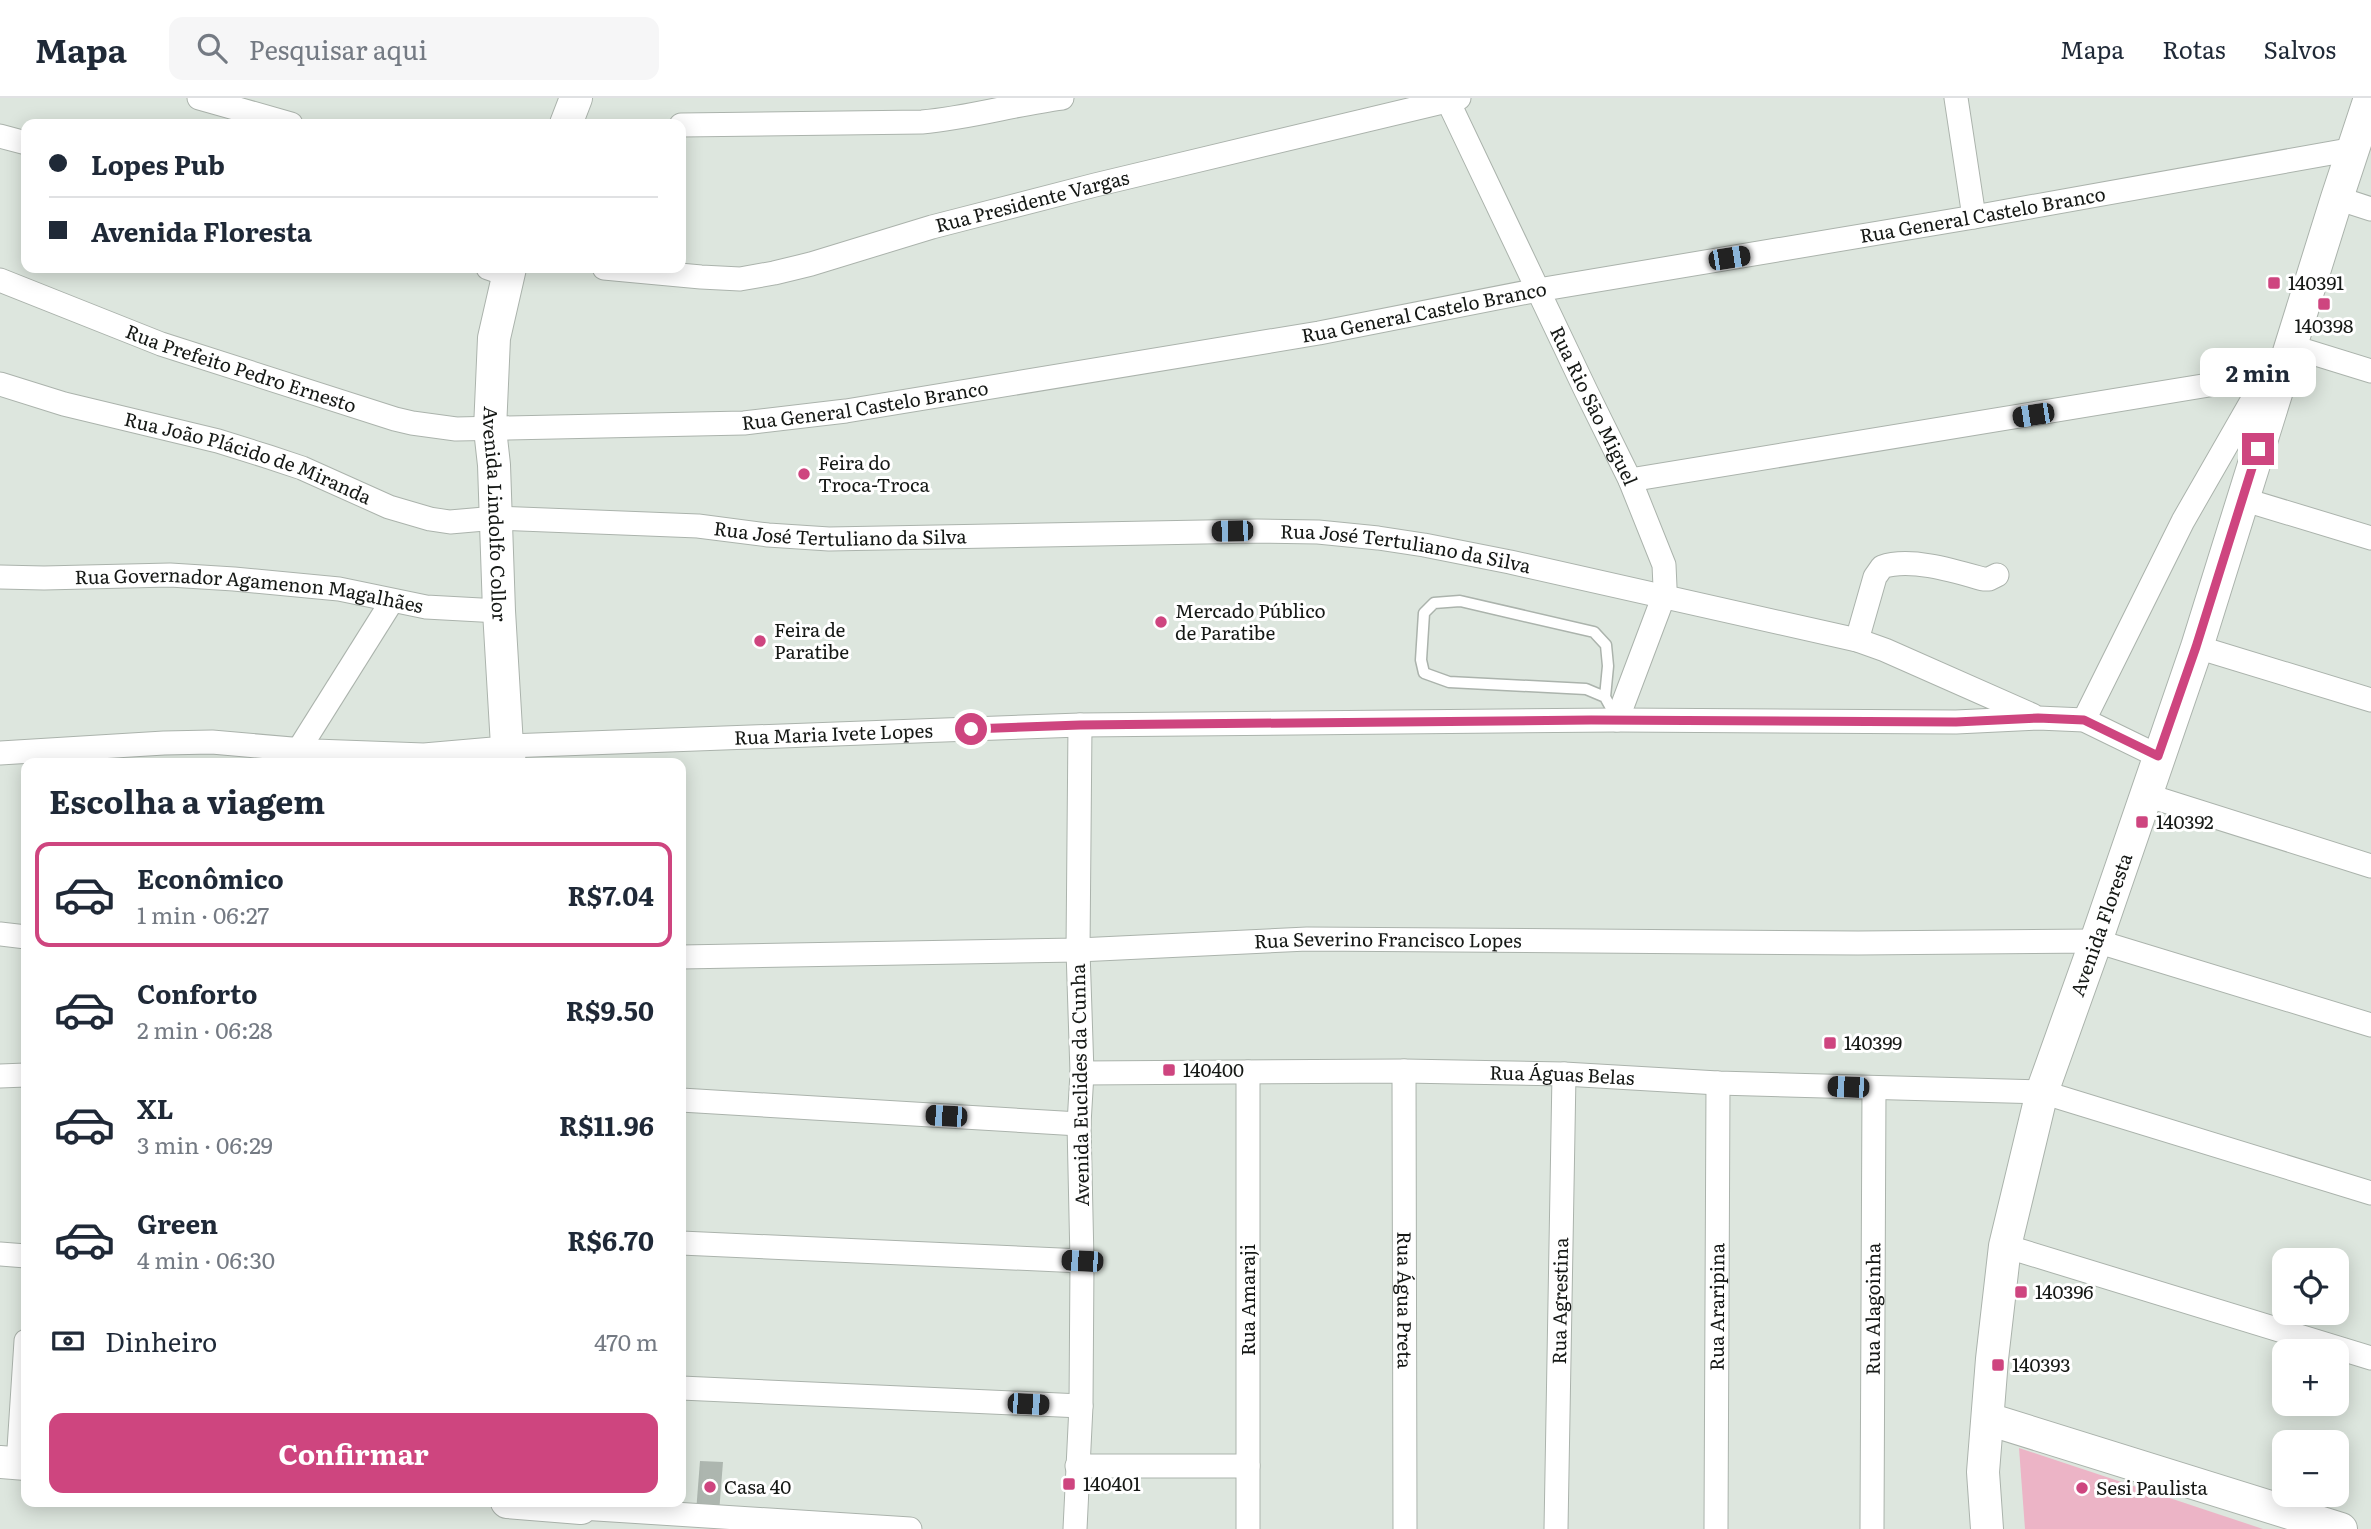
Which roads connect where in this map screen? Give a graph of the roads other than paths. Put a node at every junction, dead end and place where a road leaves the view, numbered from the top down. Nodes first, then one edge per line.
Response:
1 (199, 98) edge
2 (576, 98) edge
3 (1062, 98) edge
4 (1956, 98) edge
5 (2370, 98) edge
6 (1454, 99) edge
7 (1371, 108) edge
8 (273, 119) edge
9 (568, 119) edge
10 (686, 125) edge
11 (0, 136) edge
12 (21, 142) edge
13 (2354, 149) junction
14 (2337, 198) junction
15 (2371, 209) edge
16 (1974, 217) junction
17 (502, 273) edge
18 (666, 273) edge
19 (0, 280) edge
20 (1538, 290) junction
21 (2279, 365) junction
22 (2371, 371) edge
23 (0, 384) edge
24 (490, 429) junction
25 (1630, 480) junction
26 (2242, 499) junction
27 (496, 518) junction
28 (2371, 538) edge
29 (1997, 575) dead end
30 (0, 577) edge
31 (1663, 597) junction
32 (392, 601) junction
33 (499, 611) junction
34 (1857, 640) junction
35 (2196, 647) junction
36 (1605, 697) junction
37 (2371, 700) edge
38 (2038, 718) junction
39 (1617, 720) junction
40 (2084, 720) junction
41 (1080, 725) junction
42 (299, 749) junction
43 (0, 753) edge
44 (509, 755) edge
45 (2158, 756) junction
46 (2146, 795) junction
47 (2371, 866) edge
48 (0, 934) edge
49 (21, 936) edge
50 (2096, 942) junction
51 (1078, 950) junction
52 (686, 957) edge
53 (2371, 1025) edge
54 (1404, 1071) junction
55 (1248, 1072) junction
56 (1082, 1073) junction
57 (1564, 1074) junction
58 (21, 1075) edge
59 (0, 1076) edge
60 (1718, 1083) junction
61 (1874, 1088) junction
62 (2042, 1092) junction
63 (686, 1100) edge
64 (1079, 1124) junction
65 (2371, 1193) edge
66 (686, 1242) edge
67 (2005, 1246) junction
68 (0, 1254) edge
69 (21, 1256) edge
70 (1082, 1261) junction
71 (2371, 1358) edge
72 (686, 1388) edge
73 (21, 1396) edge
74 (1081, 1406) junction
75 (1988, 1419) junction
76 (15, 1463) edge
77 (1077, 1466) junction
78 (1248, 1466) junction
79 (541, 1507) edge
80 (581, 1513) edge
81 (910, 1529) edge
82 (1075, 1529) edge
83 (1248, 1529) edge
84 (1405, 1529) edge
85 (1556, 1529) edge
86 (1716, 1529) edge
87 (1723, 1529) edge
88 (1872, 1529) edge
89 (1987, 1529) edge
90 (2341, 1529) edge

1 - 8 street
2 - 9 street
3 - 10 street
4 - 16 street
5 - 13 street, Avenida Floresta
6 - 7 street, Rua Presidente Vargas
6 - 20 street, Rua Rio São Miguel
7 - 18 street, Rua Presidente Vargas
11 - 12 street
13 - 14 street, Avenida Floresta
13 - 16 street, Rua General Castelo Branco
14 - 15 street
14 - 21 street, Avenida Floresta
16 - 20 street, Rua General Castelo Branco
17 - 24 street, Avenida Lindolfo Collor
19 - 24 street, Rua Prefeito Pedro Ernesto
20 - 24 street, Rua General Castelo Branco
20 - 25 street, Rua Rio São Miguel
21 - 22 street
21 - 25 street
21 - 26 street, Avenida Floresta
21 - 40 street
23 - 27 street, Rua João Plácido de Miranda
24 - 27 street, Avenida Lindolfo Collor
25 - 31 street, Rua Rio São Miguel
26 - 28 street
26 - 35 street, Avenida Floresta
27 - 31 street, Rua José Tertuliano da Silva
27 - 33 street, Avenida Lindolfo Collor
29 - 34 street
30 - 32 street, Rua Governador Agamenon Magalhães
31 - 34 street, Rua José Tertuliano da Silva
31 - 39 street, Rua Rio São Miguel
32 - 33 street, Rua Governador Agamenon Magalhães
32 - 42 street
33 - 44 street, Avenida Lindolfo Collor
34 - 38 street, Rua José Tertuliano da Silva
35 - 37 street
35 - 45 street, Avenida Floresta
36 - 36 lane
36 - 39 lane
38 - 39 street, Rua Maria Ivete Lopes
38 - 40 street, Rua Maria Ivete Lopes
39 - 41 street, Rua Maria Ivete Lopes
40 - 45 street, Rua Maria Ivete Lopes
41 - 44 street, Rua Maria Ivete Lopes
41 - 51 street, Avenida Euclides da Cunha
42 - 43 street, Rua Maria Ivete Lopes
42 - 44 street, Rua Maria Ivete Lopes
45 - 46 street, Avenida Floresta
46 - 47 street
46 - 50 street, Avenida Floresta
48 - 49 street
50 - 51 street, Rua Severino Francisco Lopes
50 - 53 street, Rua Severino Francisco Lopes
50 - 62 street, Avenida Floresta
51 - 52 street, Rua Severino Francisco Lopes
51 - 56 street, Avenida Euclides da Cunha
54 - 55 street, Rua Águas Belas
54 - 57 street, Rua Águas Belas
54 - 84 street, Rua Água Preta
55 - 56 street, Rua Águas Belas
55 - 78 street, Rua Amaraji
56 - 64 street, Avenida Euclides da Cunha
57 - 60 street, Rua Águas Belas
57 - 85 street, Rua Agrestina
58 - 59 street
60 - 61 street, Rua Águas Belas
60 - 86 street, Rua Araripina
61 - 62 street, Rua Águas Belas
61 - 88 street, Rua Alagoinha
62 - 65 street, Rua Águas Belas
62 - 67 street, Avenida Floresta
63 - 64 street
64 - 70 street, Avenida Euclides da Cunha
66 - 70 street
67 - 71 street
67 - 75 street, Avenida Floresta
68 - 69 street
70 - 74 street, Avenida Euclides da Cunha
72 - 74 street
73 - 76 street
74 - 77 street, Avenida Euclides da Cunha
75 - 89 street, Avenida Floresta
75 - 90 street
77 - 78 street
77 - 82 street, Avenida Euclides da Cunha
78 - 83 street, Rua Amaraji
79 - 80 street
80 - 81 street
86 - 87 street

